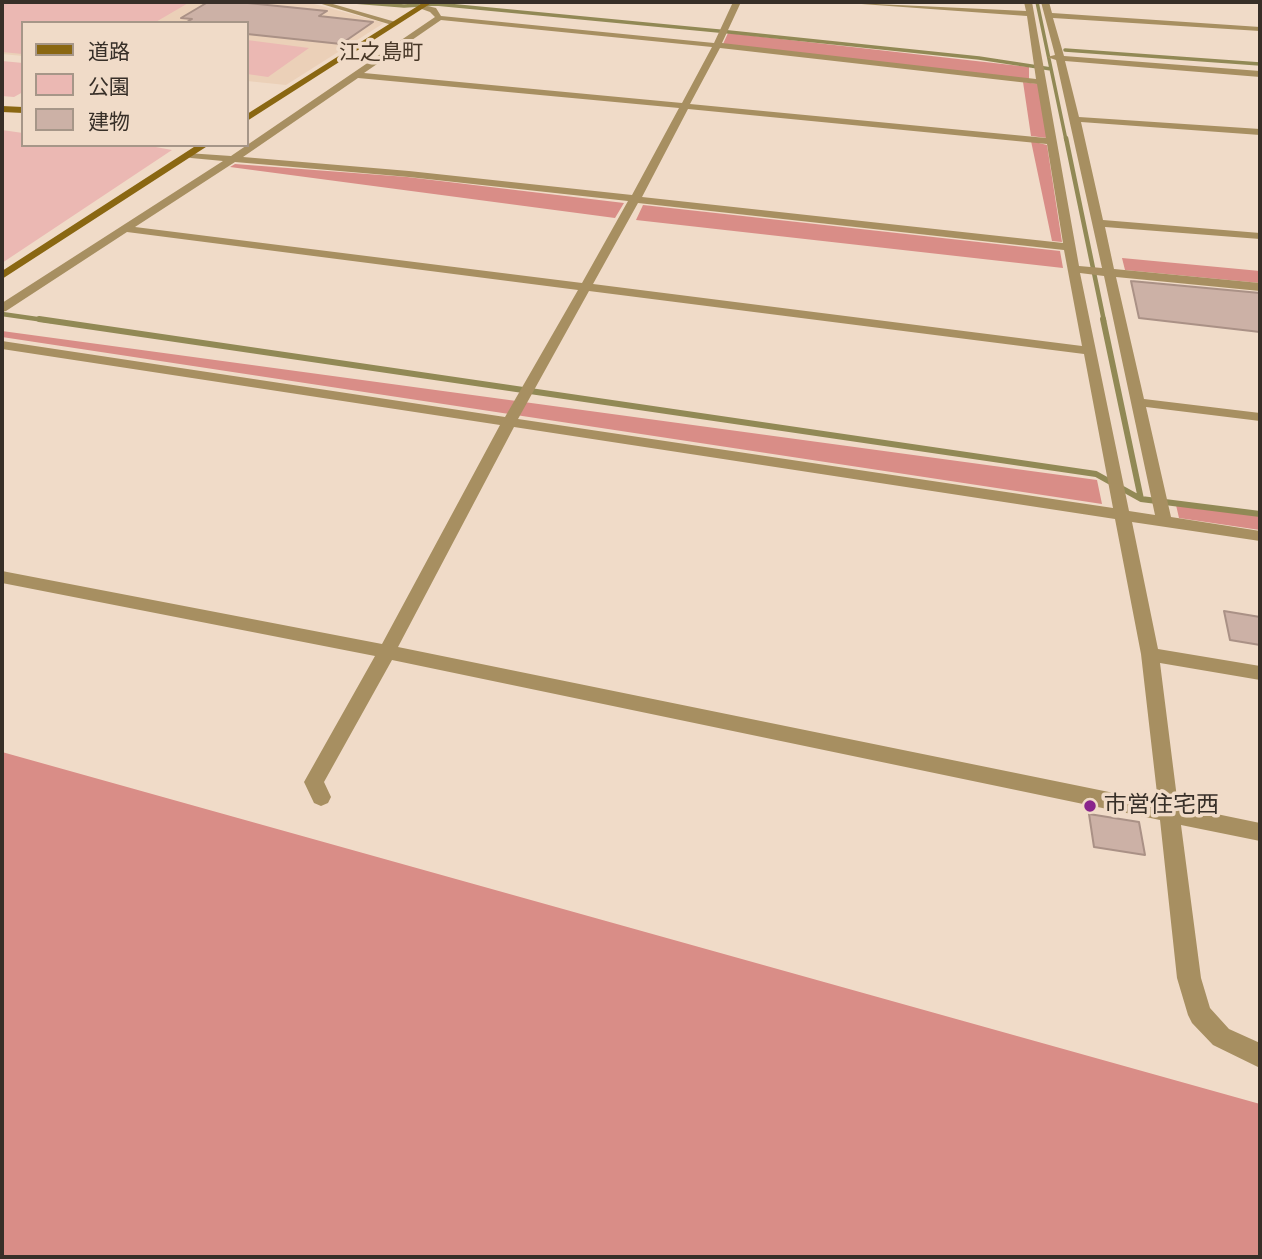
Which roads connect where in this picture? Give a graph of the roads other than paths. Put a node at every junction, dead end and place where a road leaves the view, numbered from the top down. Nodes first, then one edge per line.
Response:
1 (319, 2) edge
2 (737, 2) edge
3 (838, 2) edge
4 (1028, 2) edge
5 (1045, 2) edge
6 (425, 4) edge
7 (1030, 14) junction
8 (1048, 15) junction
9 (439, 18) junction
10 (395, 23) junction
11 (1260, 29) edge
12 (717, 46) junction
13 (1040, 56) junction
14 (1056, 57) junction
15 (1260, 74) edge
16 (357, 75) junction
17 (1042, 82) junction
18 (683, 106) junction
19 (2, 109) edge
20 (21, 110) edge
21 (248, 117) edge
22 (1073, 119) junction
23 (1260, 132) edge
24 (1051, 141) junction
25 (201, 147) edge
26 (191, 155) junction
27 (233, 159) junction
28 (635, 199) junction
29 (1096, 223) junction
30 (126, 229) junction
31 (1260, 236) edge
32 (1069, 247) junction
33 (1073, 269) junction
34 (1107, 272) junction
35 (2, 276) edge
36 (1260, 287) edge
37 (585, 288) junction
38 (2, 308) edge
39 (2, 345) edge
40 (1090, 351) junction
41 (1137, 402) junction
42 (1260, 417) edge
43 (512, 419) junction
44 (1123, 515) junction
45 (1164, 521) junction
46 (1260, 536) edge
47 (2, 577) edge
48 (387, 652) junction
49 (1150, 654) junction
50 (1260, 673) edge
51 (321, 797) dead end
52 (1171, 814) junction
53 (1260, 832) edge
54 (1260, 1056) edge

1 - 10 street
2 - 12 street
3 - 7 street
4 - 7 street
5 - 8 street
6 - 9 street
6 - 10 street
7 - 13 street
8 - 11 street
8 - 14 street
9 - 12 street
9 - 16 street
10 - 21 street
12 - 17 street
12 - 18 street
13 - 14 street
13 - 17 street
14 - 15 street
14 - 22 street
16 - 18 street
16 - 27 street
17 - 24 street
18 - 24 street
18 - 28 street
19 - 20 street
22 - 23 street
22 - 29 street
24 - 32 street
25 - 26 street
26 - 27 street
26 - 35 street
27 - 28 street
27 - 30 street
28 - 32 street
28 - 37 street
29 - 31 street
29 - 34 street
30 - 37 street
30 - 38 street
32 - 33 street
33 - 34 street
33 - 40 street
34 - 36 street
34 - 41 street
37 - 40 street
37 - 43 street
39 - 43 street
40 - 44 street
41 - 42 street
41 - 45 street
43 - 44 street
43 - 48 street
44 - 45 street
44 - 49 street
45 - 46 street
47 - 48 street
48 - 51 street
48 - 52 street
49 - 50 street
49 - 52 street
52 - 53 street
52 - 54 street

